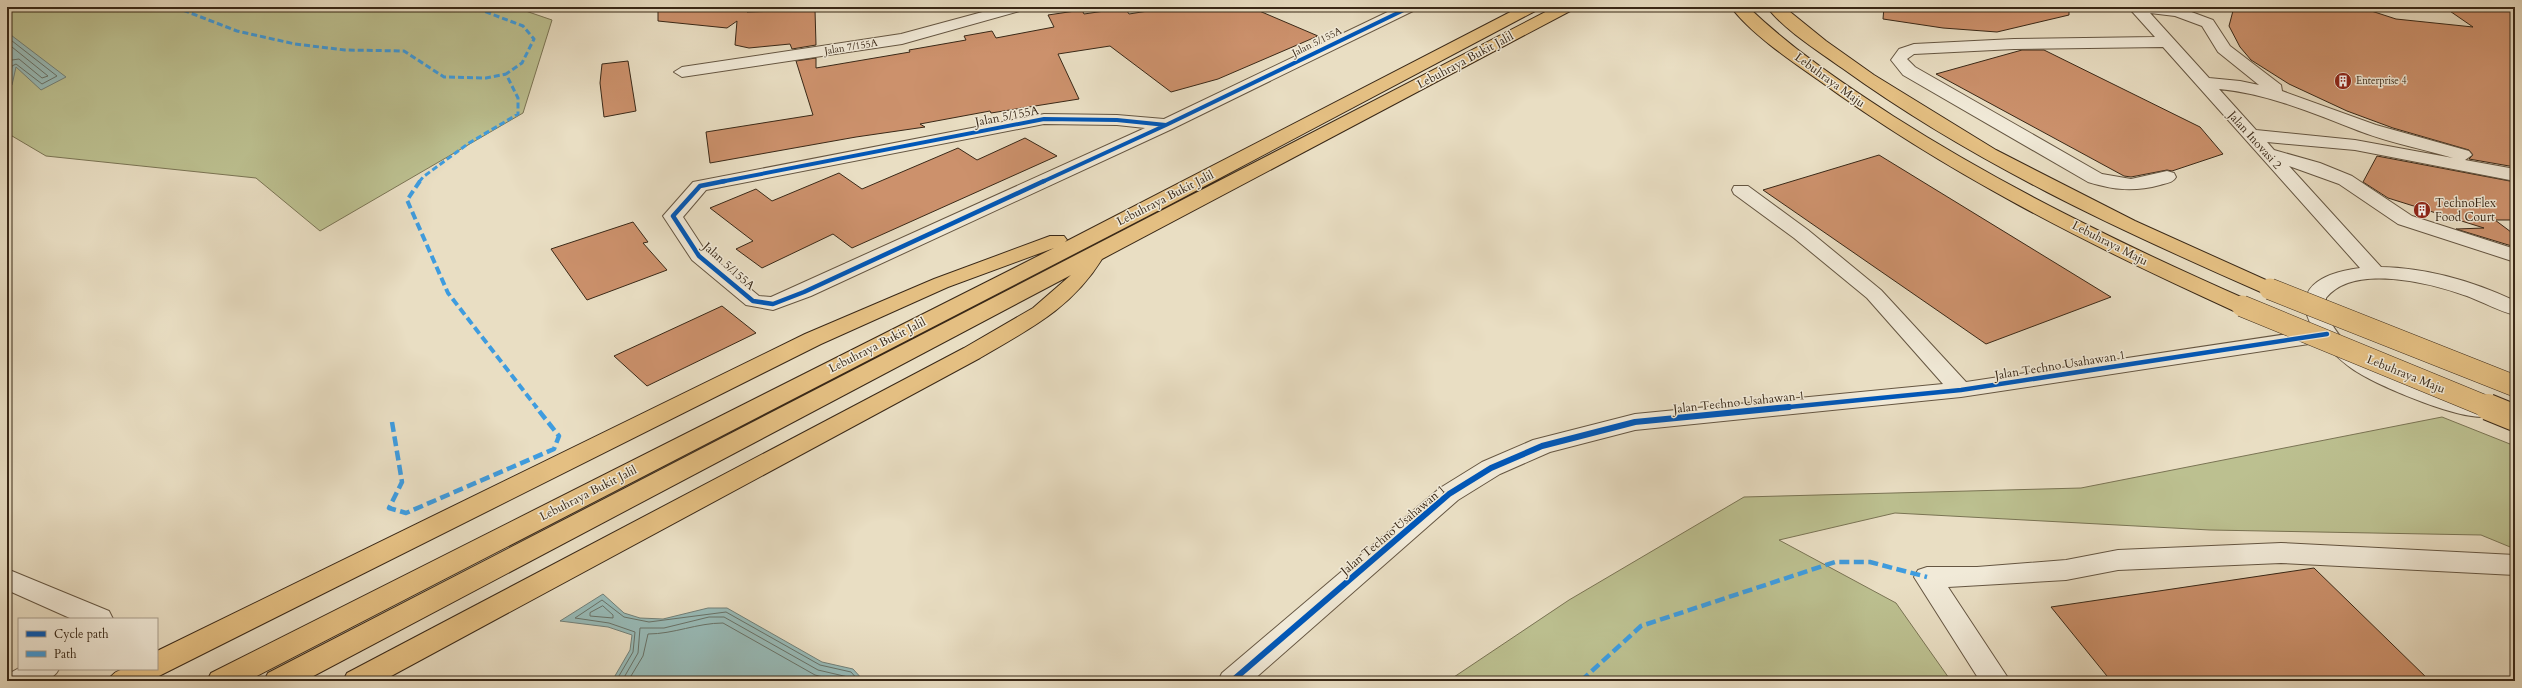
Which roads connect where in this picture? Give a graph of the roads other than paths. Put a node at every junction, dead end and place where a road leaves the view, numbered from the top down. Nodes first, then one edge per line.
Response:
1 (1018, 7) edge
2 (1410, 7) edge
3 (1532, 7) edge
4 (1567, 7) edge
5 (1739, 7) edge
6 (1774, 7) edge
7 (2136, 7) edge
8 (2156, 30) junction
9 (2014, 44) junction
10 (2170, 45) junction
11 (2054, 49) junction
12 (2102, 50) junction
13 (2190, 67) junction
14 (682, 72) dead end
15 (1936, 77) dead end
16 (2204, 83) junction
17 (2291, 98) junction
18 (1091, 119) junction
19 (1166, 126) junction
20 (2250, 134) junction
21 (1108, 152) junction
22 (2267, 153) junction
23 (2463, 155) dead end
24 (2515, 175) edge
25 (2167, 177) dead end
26 (1741, 190) dead end
27 (1162, 201) junction
28 (1094, 255) junction
29 (2515, 256) edge
30 (2375, 273) junction
31 (979, 304) junction
32 (2515, 309) edge
33 (2327, 334) junction
34 (2515, 386) edge
35 (1961, 390) junction
36 (2515, 416) edge
37 (2515, 565) edge
38 (7, 579) edge
39 (97, 618) edge
40 (158, 664) edge
41 (43, 670) edge
42 (144, 670) edge
43 (20, 681) edge
44 (122, 681) edge
45 (221, 681) edge
46 (278, 681) edge
47 (357, 681) edge
48 (1232, 681) edge
49 (1996, 681) edge

1 - 14 street, Jalan 7/155A
2 - 19 street, Jalan 5/155A
3 - 27 highway, Lebuhraya Bukit Jalil
4 - 28 highway, Lebuhraya Bukit Jalil
5 - 36 highway, Lebuhraya Maju, bridge
6 - 34 highway, Lebuhraya Maju, bridge
7 - 8 street, Jalan Inovasi 2
7 - 17 street
8 - 10 street, Jalan Inovasi 2
8 - 11 street
9 - 11 street
9 - 15 street
9 - 25 street
10 - 11 street
10 - 12 street
10 - 13 street, Jalan Inovasi 2
11 - 12 street
12 - 13 street
13 - 16 street, Jalan Inovasi 2
16 - 17 street
16 - 20 street, Jalan Inovasi 2
17 - 23 street
18 - 19 street, Jalan 5/155A
18 - 21 street
18 - 21 street, Jalan 5/155A
19 - 21 street, Jalan 5/155A
20 - 22 street, Jalan Inovasi 2
20 - 24 street
22 - 29 street
22 - 30 street, Jalan Inovasi 2
26 - 35 street
27 - 31 highway, Lebuhraya Bukit Jalil
27 - 40 highway
28 - 31 highway, Lebuhraya Bukit Jalil
28 - 47 highway
30 - 32 street
30 - 33 street
31 - 45 highway, Lebuhraya Bukit Jalil
31 - 46 highway, Lebuhraya Bukit Jalil
33 - 35 street, Jalan Techno Usahawan 1
33 - 36 street
35 - 48 street, Jalan Techno Usahawan 1
37 - 49 street
38 - 39 street
41 - 43 street
42 - 44 highway

